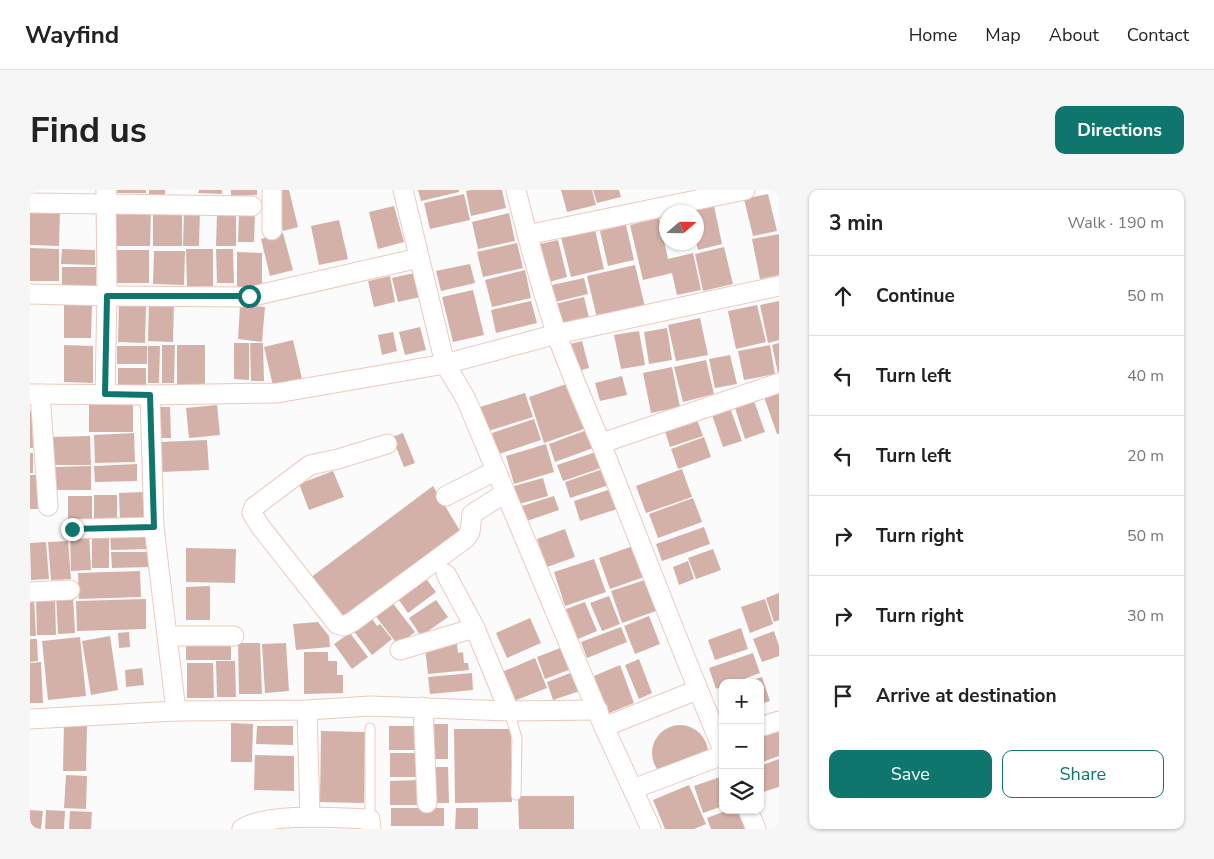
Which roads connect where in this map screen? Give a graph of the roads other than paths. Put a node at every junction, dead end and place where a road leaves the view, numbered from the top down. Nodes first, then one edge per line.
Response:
1 (272, 190) edge
2 (403, 190) edge
3 (516, 190) edge
4 (745, 190) edge
5 (105, 197) edge
6 (30, 203) edge
7 (252, 206) dead end
8 (272, 230) dead end
9 (527, 235) junction
10 (419, 258) junction
11 (779, 286) edge
12 (30, 294) edge
13 (107, 296) junction
14 (557, 334) junction
15 (445, 364) junction
16 (779, 383) edge
17 (35, 394) edge
18 (105, 394) junction
19 (150, 395) junction
20 (387, 444) dead end
21 (602, 444) junction
22 (495, 471) junction
23 (504, 494) junction
24 (446, 496) dead end
25 (48, 506) dead end
26 (154, 527) junction
27 (72, 529) dead end
28 (446, 574) dead end
29 (70, 590) dead end
30 (30, 592) edge
31 (475, 628) junction
32 (167, 636) junction
33 (234, 636) dead end
34 (400, 650) dead end
35 (697, 690) junction
36 (424, 707) junction
37 (307, 710) junction
38 (176, 711) junction
39 (509, 711) junction
40 (601, 718) junction
41 (30, 719) edge
42 (779, 720) edge
43 (764, 726) edge
44 (370, 728) dead end
45 (719, 740) edge
46 (719, 748) edge
47 (633, 789) junction
48 (516, 795) dead end
49 (427, 803) dead end
50 (750, 814) edge
51 (310, 816) junction
52 (371, 824) edge
53 (242, 829) edge
54 (650, 829) edge
55 (756, 829) edge

1 - 8 street
2 - 10 street
3 - 9 street
4 - 9 street
5 - 6 street
5 - 7 street
5 - 13 street
9 - 14 street
10 - 13 street
10 - 15 street
11 - 14 street
12 - 13 street
13 - 18 street
14 - 15 street
14 - 21 street
15 - 19 street
15 - 22 street
16 - 21 street
17 - 18 street
17 - 25 street
18 - 19 street
19 - 26 street
20 - 23 street
21 - 35 street
22 - 23 street
22 - 24 street
23 - 40 street
26 - 27 street
26 - 32 street
28 - 31 street
29 - 30 street
31 - 34 street
31 - 39 street
32 - 33 street
32 - 38 street
35 - 40 street
35 - 45 street
36 - 37 street
36 - 39 street
36 - 49 street
37 - 38 street
37 - 51 street
38 - 41 street
39 - 40 street
39 - 48 lane
40 - 47 street
42 - 43 street
44 - 52 lane
46 - 47 street
47 - 54 street
50 - 55 street
51 - 52 street
51 - 53 street

